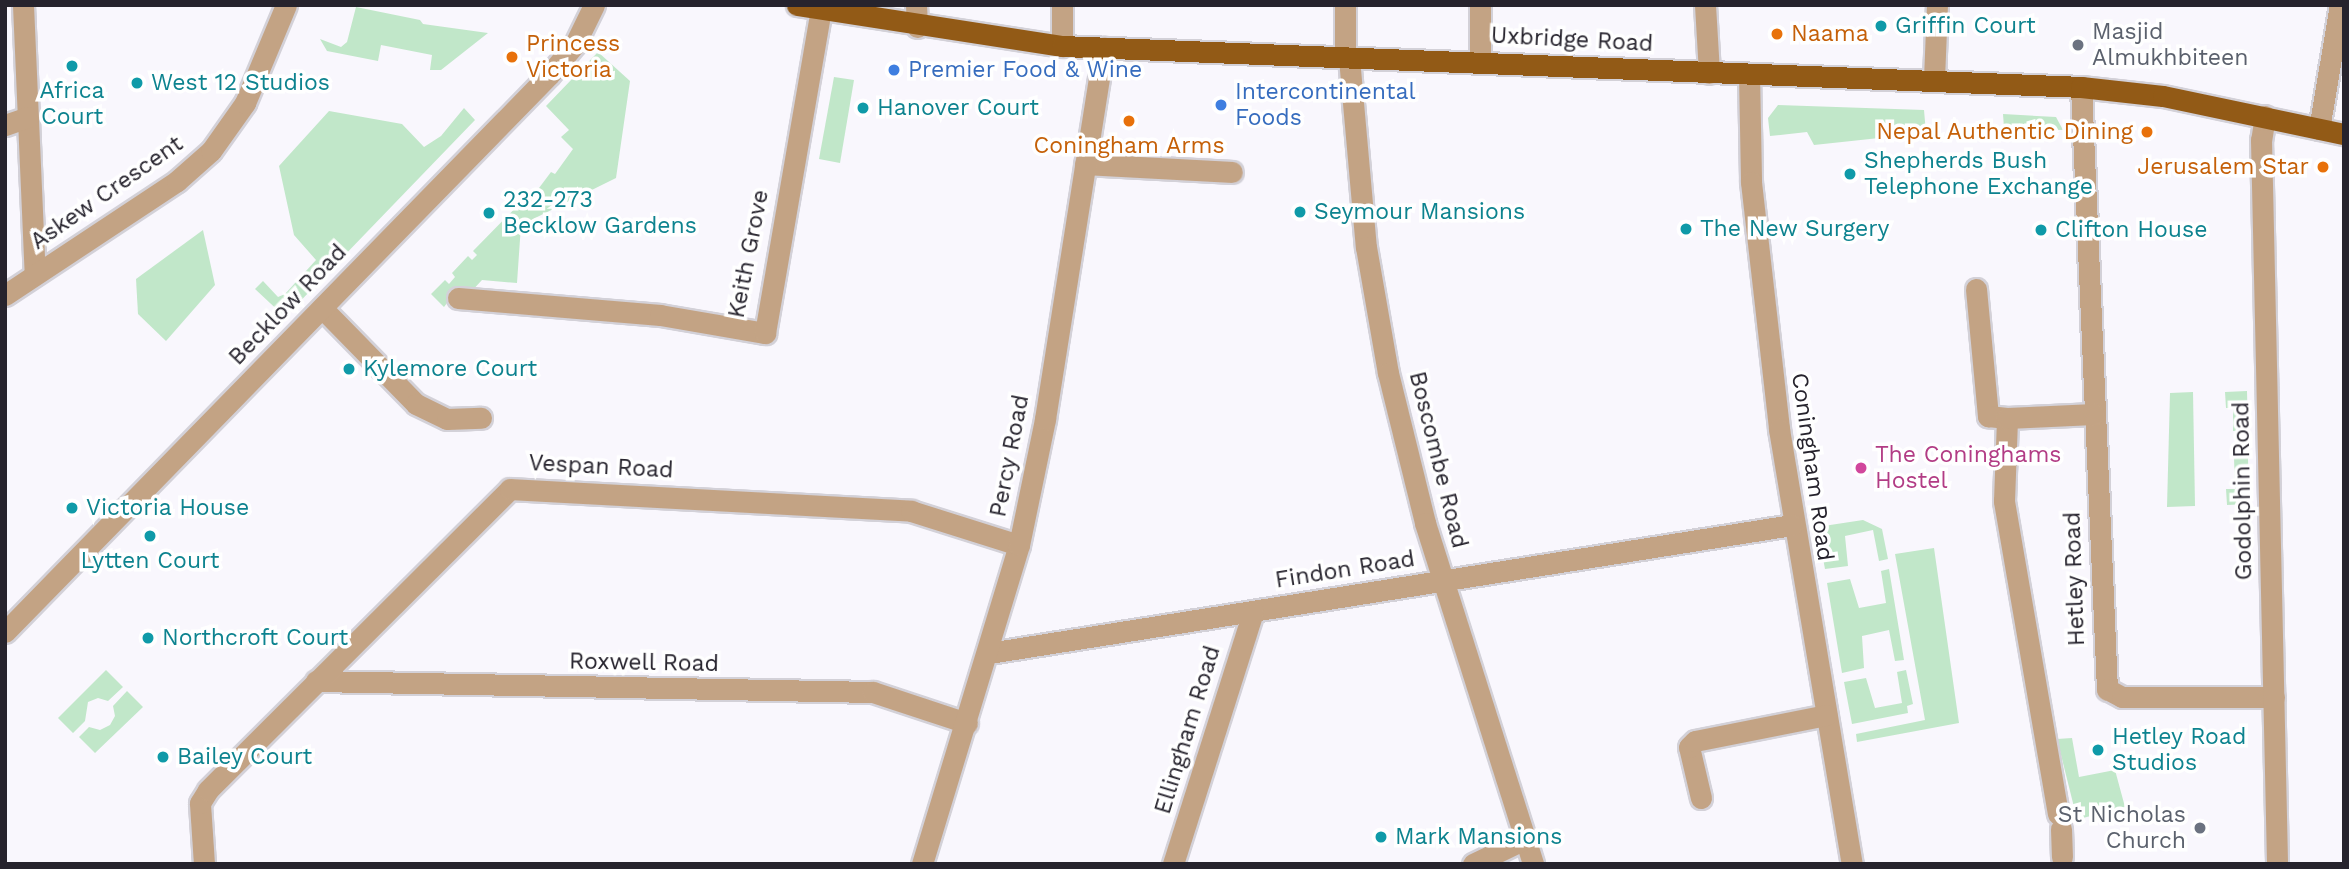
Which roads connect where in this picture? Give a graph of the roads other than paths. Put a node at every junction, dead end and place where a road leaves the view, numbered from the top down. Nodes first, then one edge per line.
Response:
1 (23, 5) edge
2 (286, 5) edge
3 (594, 5) edge
4 (797, 5) edge
5 (916, 5) edge
6 (1062, 5) edge
7 (1345, 5) edge
8 (1480, 5) edge
9 (1705, 5) edge
10 (1937, 5) edge
11 (2340, 5) edge
12 (821, 10) junction
13 (917, 27) junction
14 (1062, 46) junction
15 (1104, 48) junction
16 (1347, 58) junction
17 (1480, 62) junction
18 (1709, 73) junction
19 (1749, 74) junction
20 (1934, 79) junction
21 (2081, 87) junction
22 (2265, 116) junction
23 (28, 117) junction
24 (5, 125) edge
25 (2319, 129) junction
26 (2344, 134) edge
27 (1085, 164) junction
28 (1232, 172) dead end
29 (36, 275) junction
30 (1976, 289) dead end
31 (5, 295) edge
32 (458, 298) dead end
33 (322, 308) junction
34 (2094, 414) junction
35 (481, 418) dead end
36 (2007, 418) junction
37 (1792, 525) junction
38 (1019, 545) junction
39 (1442, 581) junction
40 (1253, 612) junction
41 (5, 632) edge
42 (989, 653) junction
43 (316, 681) junction
44 (2274, 696) junction
45 (1826, 715) junction
46 (967, 723) junction
47 (1701, 798) dead end
48 (1525, 839) junction
49 (2056, 861) edge
50 (204, 864) edge
51 (922, 864) edge
52 (1173, 864) edge
53 (1473, 864) edge
54 (1532, 864) edge
55 (1852, 864) edge
56 (2277, 864) edge

1 - 23 street, Askew Crescent
2 - 29 street, Askew Crescent
3 - 33 street, Becklow Road
4 - 12 main road, Uxbridge Road
5 - 13 street
6 - 14 street
7 - 16 street, Boscombe Road
8 - 17 street
9 - 18 street
10 - 20 street
11 - 25 street
12 - 13 main road, Uxbridge Road
12 - 32 street, Keith Grove
13 - 14 main road, Uxbridge Road
14 - 15 main road, Uxbridge Road
15 - 16 main road, Uxbridge Road
15 - 27 street, Percy Road
16 - 17 main road, Uxbridge Road
16 - 39 street, Boscombe Road
17 - 18 main road, Uxbridge Road
18 - 19 main road, Uxbridge Road
19 - 20 main road, Uxbridge Road
19 - 37 street, Coningham Road
20 - 21 main road, Uxbridge Road
21 - 22 main road, Uxbridge Road
21 - 34 street, Hetley Road
22 - 25 main road, Uxbridge Road
22 - 44 street, Godolphin Road
23 - 24 street
23 - 29 street, Askew Crescent
25 - 26 main road, Uxbridge Road
27 - 28 street
27 - 38 street, Percy Road
29 - 31 street, Askew Crescent
30 - 36 street
33 - 35 street
33 - 41 street, Becklow Road
34 - 36 street
34 - 44 street, Hetley Road
36 - 49 street
37 - 39 street, Findon Road
37 - 45 street, Coningham Road
38 - 42 street, Percy Road
38 - 43 street, Vespan Road
39 - 40 street, Findon Road
39 - 48 street, Boscombe Road
40 - 42 street, Findon Road
40 - 52 street, Ellingham Road
42 - 46 street, Percy Road
43 - 46 street, Roxwell Road
43 - 50 street, Vespan Road
44 - 56 street, Godolphin Road
45 - 47 street
45 - 55 street, Coningham Road
46 - 51 street, Percy Road
48 - 53 street
48 - 54 street, Boscombe Road

